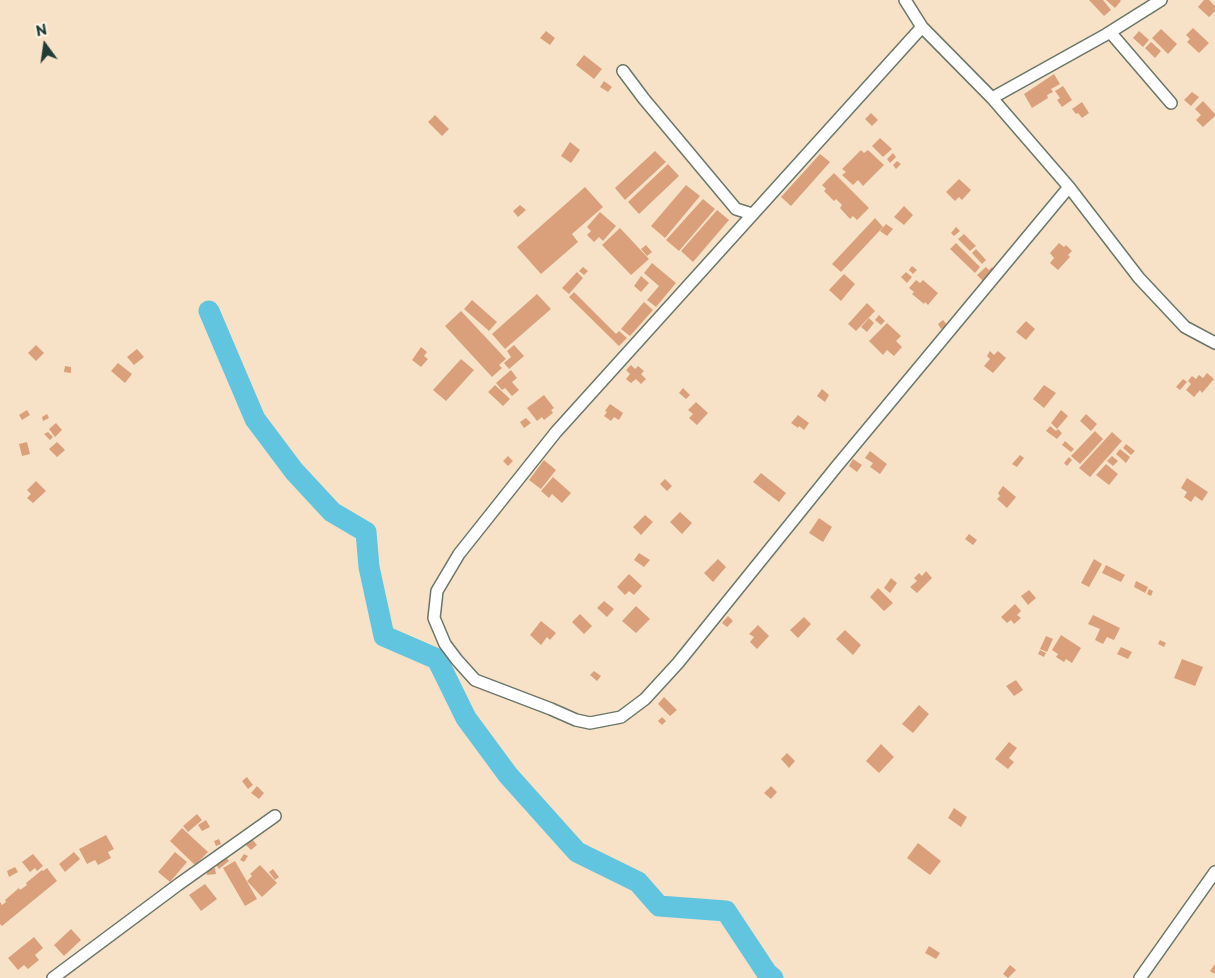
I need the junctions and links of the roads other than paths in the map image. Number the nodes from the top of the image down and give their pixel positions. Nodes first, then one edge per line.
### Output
1 (905, 0) edge
2 (1161, 0) edge
3 (922, 27) junction
4 (1110, 32) junction
5 (623, 70) dead end
6 (992, 98) junction
7 (1171, 103) dead end
8 (1069, 187) junction
9 (752, 214) junction
10 (1215, 343) edge
11 (275, 816) dead end
12 (1215, 872) edge
13 (53, 978) edge
14 (1140, 978) edge

1 - 3 street
2 - 4 street
3 - 6 street
3 - 9 street
4 - 6 street
4 - 7 street
5 - 9 street
6 - 8 street
8 - 9 street
8 - 10 street
11 - 13 street
12 - 14 street

